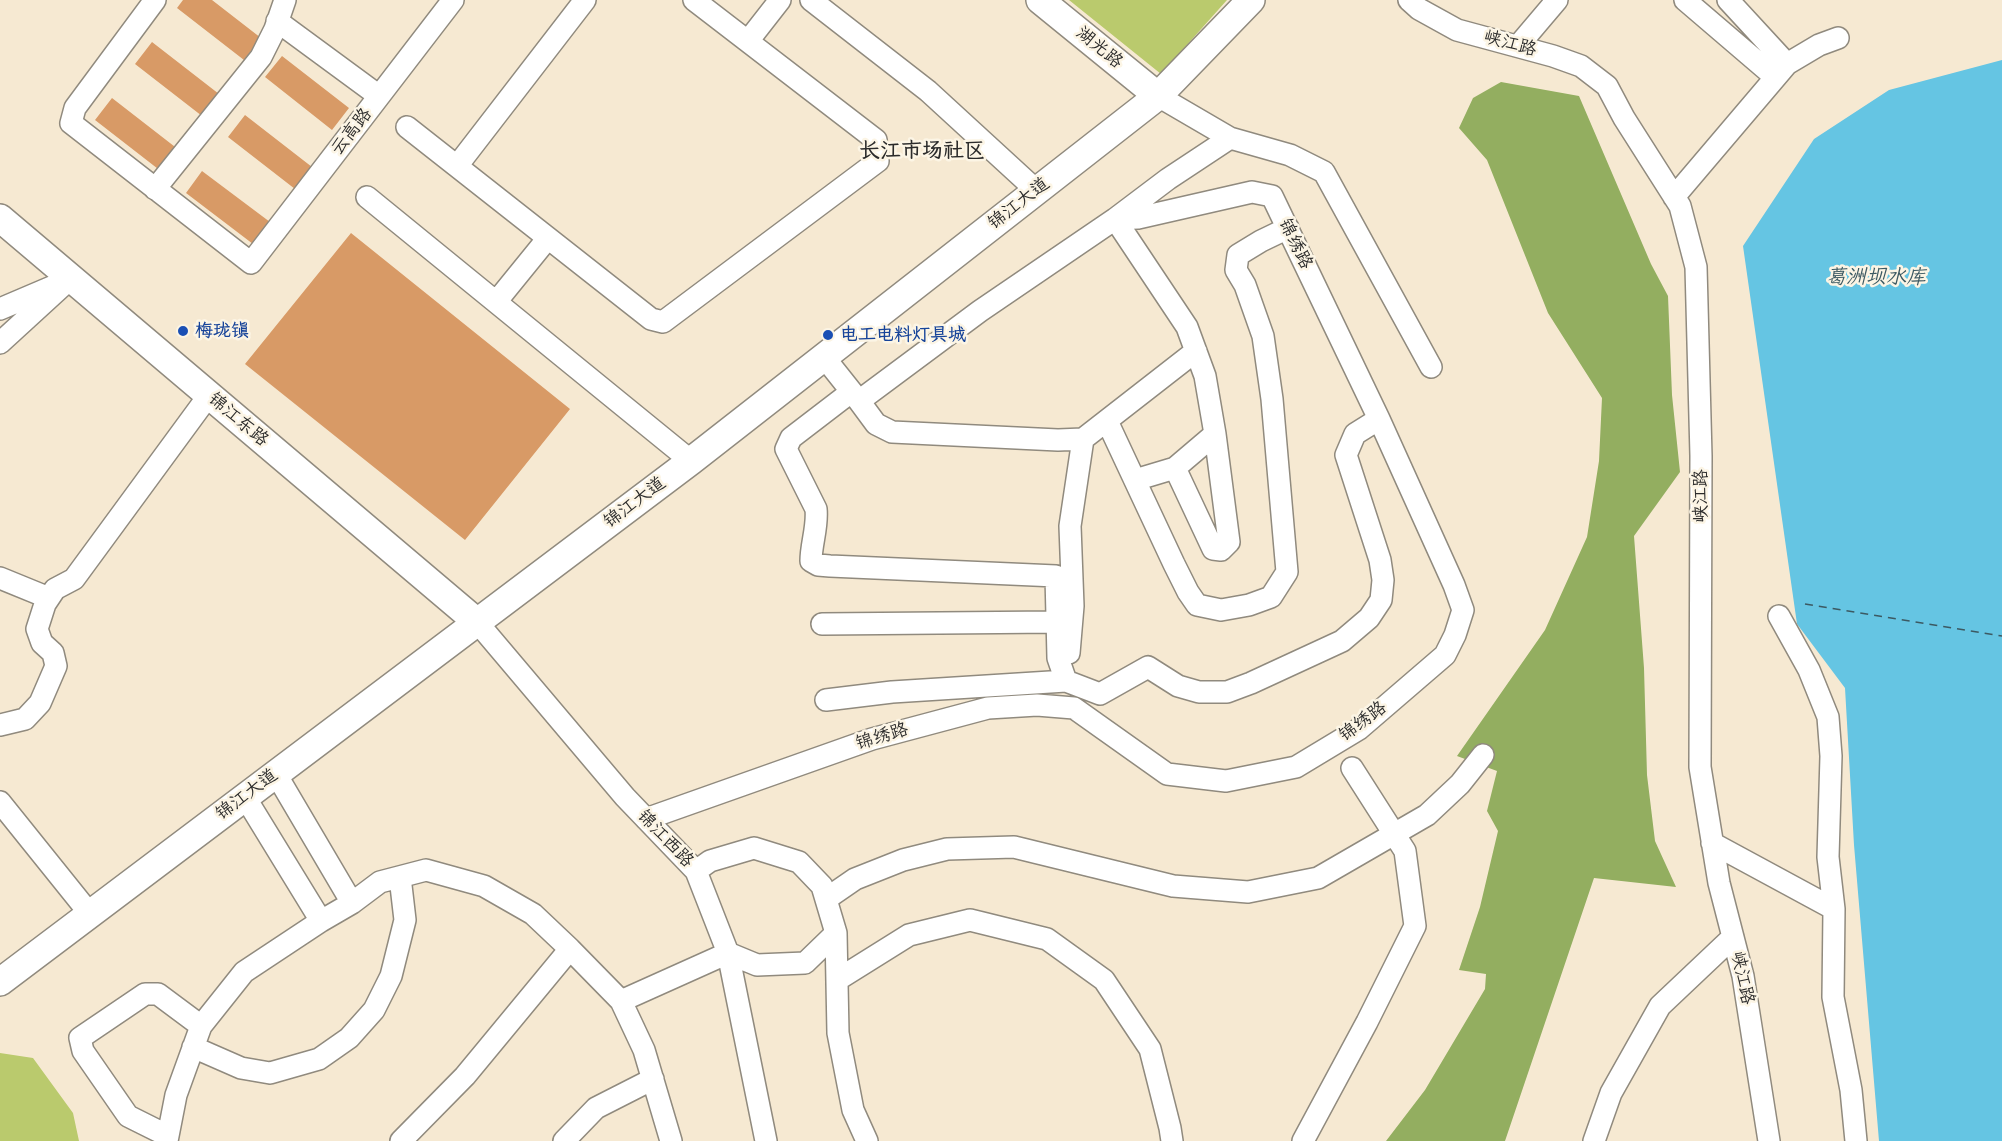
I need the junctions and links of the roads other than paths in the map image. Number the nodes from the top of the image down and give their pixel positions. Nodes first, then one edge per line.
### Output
1 (155, 0) edge
2 (285, 0) edge
3 (453, 0) edge
4 (585, 0) edge
5 (694, 0) edge
6 (780, 0) edge
7 (811, 0) edge
8 (1040, 0) edge
9 (1251, 0) edge
10 (1409, 0) edge
11 (1557, 0) edge
12 (1685, 0) edge
13 (1728, 0) edge
14 (277, 21) junction
15 (1838, 38) dead end
16 (748, 41) junction
17 (1518, 46) junction
18 (1781, 70) junction
19 (379, 96) junction
20 (1158, 96) junction
21 (407, 127) dead end
22 (1230, 138) junction
23 (457, 166) junction
24 (155, 189) junction
25 (1037, 191) junction
26 (367, 197) dead end
27 (1674, 197) junction
28 (0, 218) edge
29 (1115, 219) junction
30 (1288, 228) junction
31 (548, 238) junction
32 (71, 278) junction
33 (496, 302) junction
34 (0, 309) edge
35 (0, 343) edge
36 (1196, 351) junction
37 (824, 357) junction
38 (1431, 367) dead end
39 (209, 395) junction
40 (855, 396) junction
41 (1379, 419) junction
42 (1107, 421) junction
43 (1215, 434) junction
44 (1083, 439) junction
45 (691, 461) junction
46 (1175, 468) junction
47 (1135, 480) junction
48 (0, 578) edge
49 (49, 598) junction
50 (1779, 616) dead end
51 (477, 622) junction
52 (1057, 622) junction
53 (822, 624) dead end
54 (1066, 681) junction
55 (959, 688) junction
56 (826, 700) dead end
57 (1074, 708) junction
58 (964, 715) junction
59 (0, 725) edge
60 (1483, 755) dead end
61 (1352, 768) dead end
62 (276, 774) junction
63 (245, 797) junction
64 (0, 802) edge
65 (646, 819) junction
66 (1395, 835) junction
67 (1712, 843) junction
68 (696, 871) junction
69 (400, 877) junction
70 (826, 899) junction
71 (352, 903) junction
72 (1834, 909) junction
73 (90, 914) junction
74 (321, 921) junction
75 (836, 933) junction
76 (1733, 937) junction
77 (570, 949) junction
78 (728, 953) junction
79 (837, 980) junction
80 (0, 982) edge
81 (621, 1000) junction
82 (201, 1026) junction
83 (193, 1047) junction
84 (653, 1079) junction
85 (167, 1138) edge
86 (401, 1141) edge
87 (564, 1141) edge
88 (671, 1141) edge
89 (766, 1141) edge
90 (867, 1141) edge
91 (1172, 1141) edge
92 (1303, 1141) edge
93 (1594, 1141) edge
94 (1769, 1141) edge
95 (1856, 1141) edge

1 - 24 street
2 - 14 street
3 - 19 street, 云高路
4 - 23 street
5 - 16 street
6 - 16 street
7 - 25 street
8 - 20 main road, 湖光路
9 - 20 main road, 锦江大道
10 - 17 street, 峡江路
11 - 17 street
12 - 18 street
13 - 18 street
14 - 19 street
14 - 24 street
15 - 18 street
16 - 31 street
17 - 27 street, 峡江路
18 - 27 street
19 - 24 street, 云高路
20 - 22 street
20 - 25 main road, 锦江大道
21 - 23 street
22 - 29 street
22 - 38 street
23 - 31 street
25 - 37 main road, 锦江大道
26 - 33 street
27 - 67 street, 峡江路
28 - 32 main road, 锦江东路
29 - 30 street, 锦绣路
29 - 36 street
29 - 40 street
30 - 41 street, 锦绣路
30 - 47 street
31 - 33 street
32 - 34 street
32 - 35 street
32 - 39 main road, 锦江东路
33 - 45 street
36 - 42 street
36 - 43 street
37 - 40 street
37 - 45 main road, 锦江大道
39 - 49 street
39 - 51 main road, 锦江东路
40 - 44 street
40 - 52 street
41 - 54 street
41 - 57 street, 锦绣路
42 - 44 street
42 - 47 street
43 - 46 street
43 - 46 street
44 - 54 street
45 - 51 main road, 锦江大道
46 - 47 street
48 - 49 street
49 - 59 street
50 - 72 street
51 - 62 main road, 锦江大道
51 - 65 street, 锦江西路
52 - 53 street
52 - 54 street
54 - 55 street
54 - 57 street
55 - 56 street
55 - 58 street
57 - 58 street, 锦绣路
58 - 65 street, 锦绣路
60 - 66 street
61 - 66 street
62 - 63 main road, 锦江大道
62 - 71 street
63 - 73 main road, 锦江大道
63 - 74 street
64 - 73 street
65 - 68 street, 锦江西路
66 - 70 street
66 - 92 street
67 - 72 street
67 - 76 street, 峡江路
68 - 70 street
68 - 78 street, 锦江西路
69 - 71 street
69 - 77 street
69 - 83 street
70 - 75 street
71 - 74 street
72 - 95 street
73 - 80 main road, 锦江大道
74 - 82 street
75 - 78 street
75 - 79 street
76 - 93 street
76 - 94 street, 峡江路
77 - 81 street
77 - 86 street
78 - 81 street
78 - 89 street, 锦江西路
79 - 90 street
79 - 91 street
81 - 84 street
82 - 83 street
82 - 85 street
83 - 85 street
84 - 87 street
84 - 88 street

